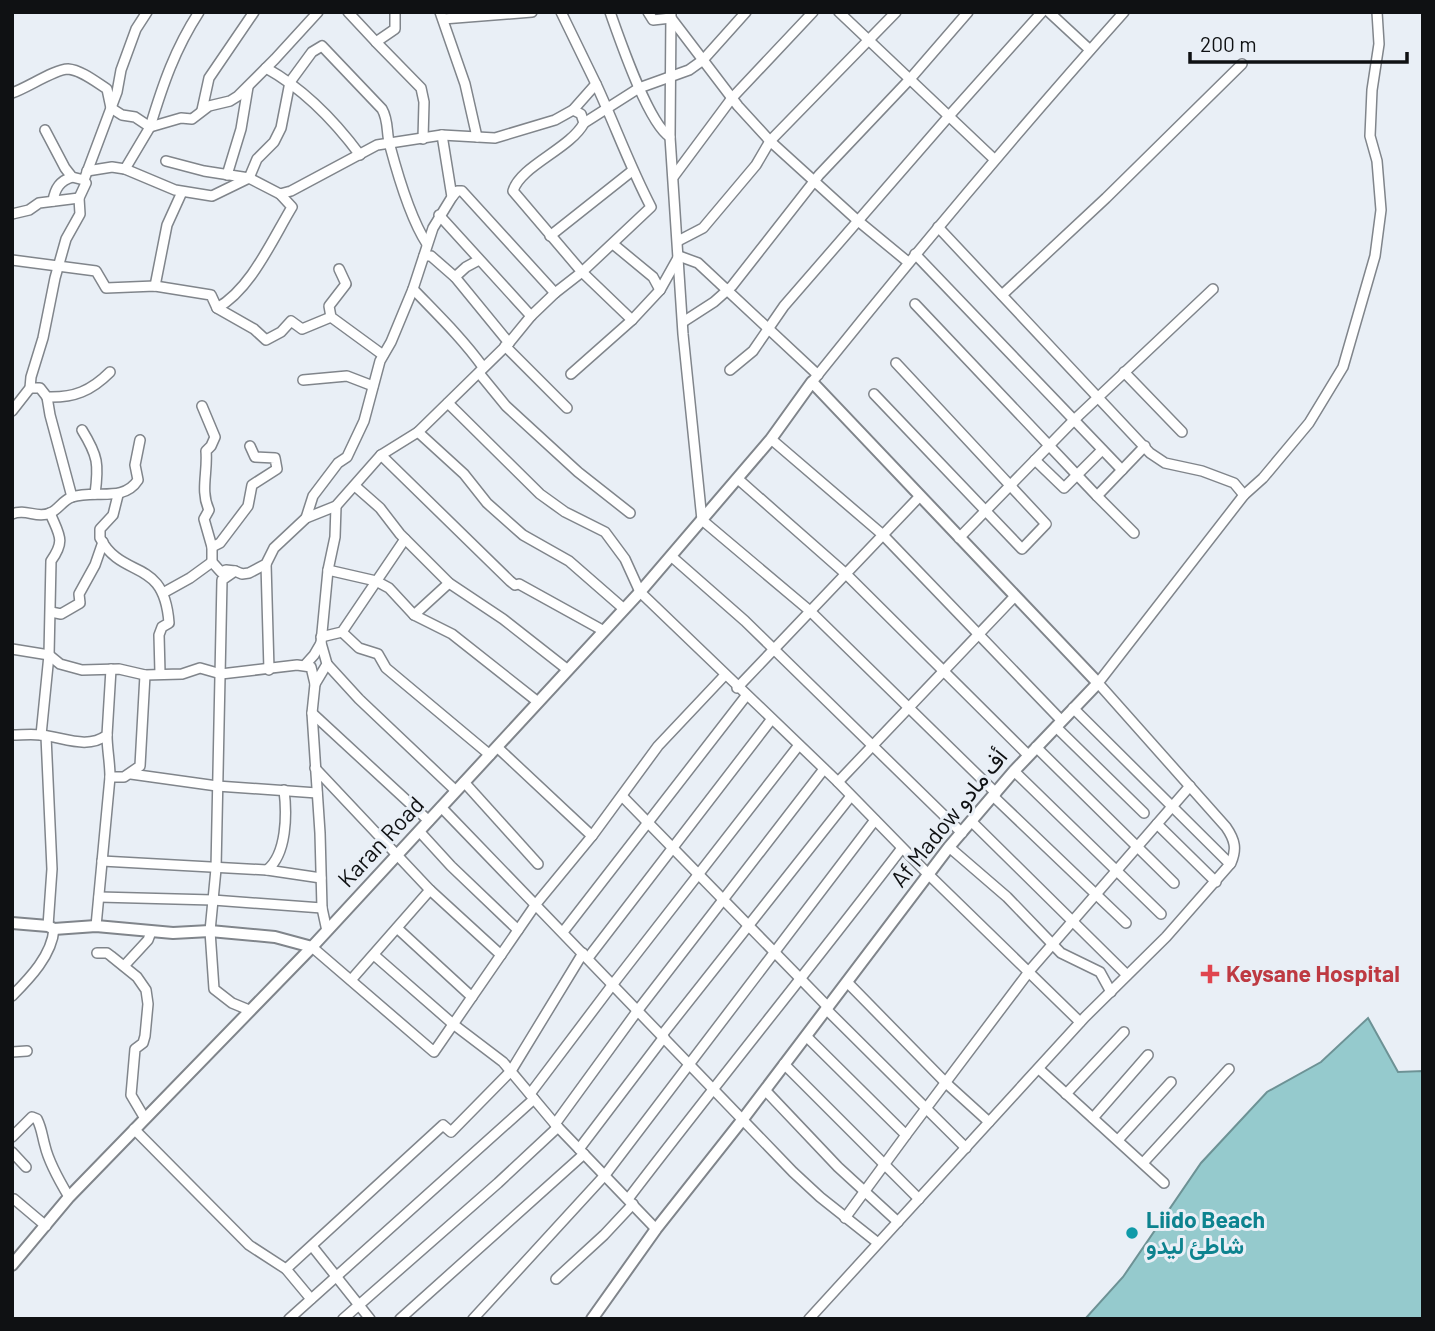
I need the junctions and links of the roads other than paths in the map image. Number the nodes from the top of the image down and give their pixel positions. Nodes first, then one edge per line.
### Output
1 (147, 12) edge
2 (199, 12) edge
3 (254, 12) edge
4 (317, 12) edge
5 (348, 12) edge
6 (395, 12) edge
7 (532, 12) edge
8 (561, 12) edge
9 (610, 12) edge
10 (648, 12) edge
11 (746, 12) edge
12 (813, 12) edge
13 (839, 12) edge
14 (896, 12) edge
15 (968, 12) edge
16 (1042, 12) edge
17 (1049, 12) edge
18 (1124, 12) edge
19 (1377, 12) edge
20 (671, 15) edge
21 (441, 16) edge
22 (869, 41) junction
23 (376, 42) junction
24 (1090, 50) junction
25 (703, 60) junction
26 (1242, 64) dead end
27 (266, 68) junction
28 (671, 78) junction
29 (910, 79) junction
30 (290, 82) junction
31 (596, 84) junction
32 (249, 85) junction
33 (639, 88) junction
34 (12, 93) edge
35 (732, 98) junction
36 (111, 108) junction
37 (607, 108) junction
38 (202, 110) junction
39 (573, 110) junction
40 (948, 116) junction
41 (584, 123) junction
42 (150, 127) junction
43 (44, 130) dead end
44 (442, 135) junction
45 (477, 136) junction
46 (670, 137) junction
47 (423, 139) junction
48 (770, 141) junction
49 (389, 144) junction
50 (360, 155) junction
51 (994, 159) junction
52 (166, 160) dead end
53 (125, 169) junction
54 (632, 171) junction
55 (86, 175) junction
56 (227, 175) junction
57 (674, 176) junction
58 (72, 177) junction
59 (249, 178) junction
60 (814, 182) junction
61 (182, 192) junction
62 (280, 194) junction
63 (452, 197) junction
64 (79, 198) junction
65 (53, 201) junction
66 (12, 214) edge
67 (439, 215) junction
68 (857, 220) junction
69 (938, 227) junction
70 (550, 236) junction
71 (678, 241) junction
72 (427, 244) junction
73 (613, 244) junction
74 (915, 254) junction
75 (424, 256) junction
76 (679, 256) junction
77 (12, 260) edge
78 (479, 260) junction
79 (908, 262) junction
80 (58, 266) junction
81 (339, 269) dead end
82 (582, 272) junction
83 (455, 277) junction
84 (155, 286) junction
85 (413, 289) junction
86 (1213, 289) dead end
87 (660, 290) junction
88 (726, 291) junction
89 (555, 293) junction
90 (1002, 295) junction
91 (915, 304) dead end
92 (217, 308) junction
93 (531, 316) junction
94 (331, 317) junction
95 (632, 320) junction
96 (683, 322) junction
97 (768, 329) junction
98 (507, 344) junction
99 (383, 355) junction
100 (896, 363) dead end
101 (481, 370) junction
102 (730, 370) dead end
103 (110, 372) dead end
104 (1124, 372) junction
105 (571, 374) dead end
106 (815, 379) junction
107 (303, 380) dead end
108 (373, 386) junction
109 (30, 388) junction
110 (874, 394) dead end
111 (47, 397) junction
112 (1098, 397) junction
113 (448, 403) junction
114 (202, 406) dead end
115 (567, 408) dead end
116 (12, 411) edge
117 (1074, 420) junction
118 (82, 430) dead end
119 (418, 432) junction
120 (1182, 432) dead end
121 (771, 439) junction
122 (140, 440) dead end
123 (250, 446) dead end
124 (1049, 446) junction
125 (1145, 446) junction
126 (1102, 450) junction
127 (381, 454) junction
128 (1035, 460) junction
129 (1122, 470) junction
130 (1077, 475) junction
131 (738, 479) junction
132 (1010, 485) junction
133 (355, 486) junction
134 (95, 494) junction
135 (118, 495) junction
136 (1244, 495) junction
137 (920, 496) junction
138 (1097, 496) junction
139 (72, 497) junction
140 (336, 506) junction
141 (985, 510) junction
142 (50, 513) junction
143 (630, 513) dead end
144 (12, 514) edge
145 (306, 519) junction
146 (702, 520) junction
147 (1134, 533) dead end
148 (883, 535) junction
149 (959, 538) junction
150 (405, 539) junction
151 (103, 542) junction
152 (212, 547) junction
153 (671, 555) junction
154 (212, 562) junction
155 (266, 564) junction
156 (328, 570) junction
157 (235, 571) junction
158 (846, 574) junction
159 (376, 581) junction
160 (449, 583) junction
161 (640, 592) junction
162 (163, 593) junction
163 (1015, 596) junction
164 (624, 609) junction
165 (810, 611) junction
166 (51, 612) junction
167 (414, 615) junction
168 (604, 631) junction
169 (342, 632) junction
170 (977, 635) junction
171 (321, 640) junction
172 (12, 649) edge
173 (773, 649) junction
174 (49, 655) junction
175 (327, 664) junction
176 (305, 665) junction
177 (111, 669) junction
178 (269, 670) junction
179 (568, 670) junction
180 (944, 670) junction
181 (160, 673) junction
182 (221, 674) junction
183 (145, 675) junction
184 (724, 675) junction
185 (1098, 682) junction
186 (315, 684) junction
187 (737, 688) junction
188 (746, 696) junction
189 (538, 702) junction
190 (909, 707) junction
191 (1073, 708) junction
192 (313, 713) junction
193 (771, 720) junction
194 (1058, 724) junction
195 (12, 735) edge
196 (43, 735) junction
197 (107, 735) junction
198 (872, 745) junction
199 (799, 746) junction
200 (493, 751) junction
201 (1032, 751) junction
202 (315, 768) junction
203 (824, 769) junction
204 (1014, 771) junction
205 (131, 774) junction
206 (110, 777) junction
207 (464, 782) junction
208 (838, 782) junction
209 (217, 786) junction
210 (1190, 786) junction
211 (284, 790) junction
212 (456, 791) junction
213 (317, 793) junction
214 (994, 794) junction
215 (622, 796) junction
216 (851, 796) junction
217 (441, 807) junction
218 (1172, 807) junction
219 (1144, 813) dead end
220 (875, 820) junction
221 (429, 821) junction
222 (971, 821) junction
223 (648, 822) junction
224 (1157, 824) junction
225 (419, 831) junction
226 (962, 832) junction
227 (592, 836) junction
228 (1137, 846) junction
229 (949, 847) junction
230 (673, 848) junction
231 (902, 848) junction
232 (396, 855) junction
233 (102, 861) junction
234 (538, 864) dead end
235 (1230, 864) junction
236 (216, 869) junction
237 (267, 870) junction
238 (1116, 871) junction
239 (698, 874) junction
240 (928, 874) junction
241 (321, 878) junction
242 (1216, 882) junction
243 (1174, 883) dead end
244 (430, 890) junction
245 (1095, 895) junction
246 (99, 897) junction
247 (213, 900) junction
248 (723, 900) junction
249 (536, 904) junction
250 (321, 908) junction
251 (1161, 914) dead end
252 (1073, 920) junction
253 (12, 923) edge
254 (1126, 923) dead end
255 (96, 926) junction
256 (749, 926) junction
257 (51, 927) junction
258 (397, 928) junction
259 (519, 930) junction
260 (210, 931) junction
261 (327, 931) junction
262 (151, 932) junction
263 (563, 932) junction
264 (1052, 945) junction
265 (312, 947) junction
266 (775, 952) junction
267 (97, 953) dead end
268 (374, 955) junction
269 (501, 955) junction
270 (586, 956) junction
271 (124, 967) junction
272 (1029, 972) junction
273 (1128, 975) junction
274 (801, 979) junction
275 (351, 980) junction
276 (847, 982) junction
277 (613, 984) junction
278 (1111, 992) junction
279 (12, 996) edge
280 (472, 998) junction
281 (827, 1008) junction
282 (249, 1010) junction
283 (638, 1010) junction
284 (1080, 1022) junction
285 (453, 1024) junction
286 (1124, 1032) dead end
287 (663, 1036) junction
288 (806, 1036) junction
289 (27, 1051) dead end
290 (12, 1052) edge
291 (1148, 1055) dead end
292 (689, 1064) junction
293 (785, 1064) junction
294 (1039, 1069) junction
295 (1229, 1069) dead end
296 (511, 1071) junction
297 (1171, 1082) dead end
298 (946, 1083) junction
299 (712, 1088) junction
300 (765, 1090) junction
301 (1066, 1094) junction
302 (532, 1096) junction
303 (926, 1110) junction
304 (144, 1117) junction
305 (1093, 1118) junction
306 (743, 1119) junction
307 (989, 1122) junction
308 (556, 1125) junction
309 (134, 1129) junction
310 (906, 1135) junction
311 (12, 1137) edge
312 (1118, 1140) junction
313 (966, 1148) junction
314 (12, 1152) edge
315 (582, 1152) junction
316 (1143, 1163) junction
317 (885, 1164) junction
318 (26, 1167) dead end
319 (605, 1175) junction
320 (1164, 1183) dead end
321 (865, 1191) junction
322 (69, 1197) junction
323 (13, 1199) edge
324 (919, 1199) junction
325 (630, 1202) junction
326 (845, 1218) junction
327 (898, 1222) junction
328 (46, 1226) junction
329 (656, 1228) junction
330 (878, 1244) junction
331 (312, 1246) junction
332 (12, 1265) edge
333 (286, 1269) junction
334 (336, 1276) junction
335 (556, 1279) dead end
336 (311, 1299) junction
337 (358, 1304) junction
338 (289, 1319) edge
339 (342, 1319) edge
340 (370, 1319) edge
341 (400, 1319) edge
342 (472, 1319) edge
343 (592, 1319) edge
344 (809, 1319) edge

1 - 36 street
2 - 42 street
3 - 38 street
4 - 27 street
5 - 23 street
6 - 23 street
7 - 21 street
8 - 31 street
9 - 33 street
10 - 20 street
11 - 25 street
12 - 35 street
13 - 22 street
14 - 22 street
15 - 29 street
16 - 40 street
17 - 24 street
18 - 24 street
19 - 136 street
20 - 25 street
20 - 28 street
21 - 45 street
22 - 29 street
22 - 48 street
23 - 47 street
24 - 51 street
25 - 28 street
25 - 35 street
26 - 90 street
27 - 30 street
27 - 32 street
28 - 33 street
28 - 46 street
29 - 40 street
29 - 60 street
30 - 49 street
30 - 50 street
30 - 59 street
31 - 37 street
31 - 39 street
32 - 38 street
32 - 56 street
33 - 37 street
33 - 46 street
34 - 36 street
35 - 48 street
35 - 57 street
36 - 42 street
36 - 55 street
37 - 41 street
37 - 54 street
38 - 42 street
39 - 41 street
39 - 45 street
40 - 51 street
40 - 68 street
41 - 70 street
42 - 53 street
43 - 58 street
44 - 45 street
44 - 47 street
44 - 63 street
46 - 57 street
47 - 49 street
48 - 60 street
48 - 71 street
49 - 50 street
49 - 72 street
50 - 62 street
51 - 69 street
52 - 56 street
53 - 55 street
53 - 61 street
54 - 70 street
54 - 73 street
55 - 58 street
55 - 64 street
56 - 59 street
57 - 71 street
58 - 65 street
59 - 61 street
59 - 62 street
60 - 68 street
60 - 88 street
61 - 84 street
62 - 92 street
63 - 67 street
63 - 89 street
64 - 65 street
64 - 80 street
65 - 66 street
67 - 72 street
67 - 78 street
68 - 79 street
68 - 97 street
69 - 74 street
69 - 90 street
70 - 82 street
71 - 76 street
72 - 75 street
73 - 82 street
73 - 87 street
74 - 79 street
74 - 117 street
75 - 83 street
75 - 85 street
76 - 87 street
76 - 88 street
76 - 96 street
77 - 80 street
78 - 83 street
78 - 93 street
79 - 106 street
80 - 84 street
80 - 109 street
81 - 94 street
82 - 89 street
82 - 95 street
83 - 98 street
84 - 92 street
85 - 99 street
85 - 101 street
86 - 104 street
87 - 95 street
88 - 96 street
88 - 97 street
89 - 93 street
90 - 112 street
91 - 124 street
92 - 94 street
93 - 98 street
94 - 99 street
95 - 105 street
96 - 146 street
97 - 102 street
97 - 106 street
98 - 101 street
98 - 115 street
99 - 108 street
100 - 132 street
101 - 113 street
101 - 143 street
103 - 111 street
104 - 112 street
104 - 120 street
106 - 121 street, Karan Road
106 - 137 street
107 - 108 street
108 - 145 street
109 - 111 street
109 - 116 street
110 - 141 street
111 - 139 street
112 - 117 street
112 - 125 street
113 - 119 street
113 - 161 street
114 - 152 street
117 - 124 street
117 - 126 street
118 - 134 street
119 - 127 street
119 - 164 street
121 - 131 street, Karan Road
121 - 148 street
122 - 135 street
123 - 152 street
124 - 128 street
124 - 130 street
125 - 129 street
125 - 136 street
126 - 129 street
126 - 130 street
127 - 133 street
127 - 168 street
128 - 130 street
128 - 132 street
129 - 138 street
130 - 138 street
131 - 146 street, Karan Road
131 - 158 street
132 - 141 street
132 - 141 street
133 - 140 street
133 - 150 street
134 - 135 street
134 - 139 street
135 - 151 street
136 - 185 street
137 - 148 street
137 - 149 street
138 - 147 street
139 - 142 street
140 - 145 street
140 - 156 street
141 - 149 street
142 - 144 street
142 - 166 street
145 - 155 street
146 - 153 street, Karan Road
146 - 165 street
148 - 158 street
148 - 170 street
149 - 163 street
150 - 159 street
150 - 160 street
151 - 162 street
151 - 166 street
152 - 154 street
153 - 161 street, Karan Road
153 - 173 street
154 - 157 street
154 - 162 street
155 - 157 street
155 - 178 street
156 - 159 street
156 - 171 street
157 - 182 street
158 - 165 street
158 - 180 street
159 - 167 street
159 - 169 street
160 - 167 street
160 - 179 street
161 - 164 street, Karan Road
161 - 184 street
162 - 181 street
163 - 170 street
163 - 185 street
164 - 168 street, Karan Road
165 - 173 street
165 - 190 street
166 - 174 street
167 - 189 street
168 - 179 street, Karan Road
169 - 171 street
169 - 200 street
170 - 180 street
170 - 194 street
171 - 175 street
171 - 176 street
172 - 174 street
173 - 187 street
173 - 198 street
174 - 177 street
174 - 196 street
175 - 186 street
175 - 212 street
176 - 178 street
176 - 186 street
177 - 183 street
177 - 197 street
178 - 182 street
179 - 189 street, Karan Road
180 - 190 street
180 - 201 street
181 - 182 street
181 - 183 street
182 - 209 street
183 - 205 street
184 - 187 street
184 - 215 street
185 - 191 street, Af Madow أف مادو
185 - 210 street
186 - 192 street
187 - 188 street
188 - 193 street
188 - 223 street
189 - 200 street, Karan Road
190 - 198 street
190 - 214 street
191 - 194 street, Af Madow أف مادو
191 - 218 street
192 - 202 street
192 - 221 street
193 - 199 street
193 - 230 street
194 - 201 street, Af Madow أف مادو
194 - 219 street
195 - 196 street
196 - 197 street
196 - 257 street
197 - 206 street
198 - 208 street
198 - 226 street
199 - 203 street
199 - 239 street
200 - 207 street, Karan Road
200 - 227 street
201 - 204 street, Af Madow أف مادو
201 - 228 street
202 - 213 street
202 - 232 street
203 - 208 street
203 - 248 street
204 - 214 street, Af Madow أف مادو
204 - 238 street
205 - 206 street
205 - 209 street
206 - 233 street
207 - 212 street, Karan Road
207 - 234 street
208 - 216 street
209 - 211 street
209 - 236 street
210 - 218 street
210 - 235 street
211 - 213 street
211 - 237 street
212 - 217 street, Karan Road
213 - 241 street
214 - 222 street, Af Madow أف مادو
214 - 245 street
215 - 223 street
215 - 227 street
216 - 220 street
216 - 256 street
217 - 221 street, Karan Road
217 - 249 street
218 - 224 street
218 - 235 street
220 - 231 street
220 - 266 street
221 - 225 street, Karan Road
222 - 226 street, Af Madow أف مادو
222 - 252 street
223 - 230 street
223 - 263 street
224 - 228 street
224 - 242 street
225 - 232 street, Karan Road
225 - 259 street
226 - 229 street, Af Madow أف مادو
227 - 249 street
228 - 238 street
228 - 243 street
229 - 240 street, Af Madow أف مادو
229 - 264 street
230 - 239 street
230 - 270 street
231 - 240 street
231 - 274 street
232 - 244 street
232 - 261 street, Karan Road
233 - 236 street
233 - 246 street
235 - 242 street
236 - 237 street
236 - 247 street
237 - 241 street
238 - 245 street
238 - 251 street
239 - 248 street
239 - 277 street
240 - 272 street
240 - 276 street, Af Madow أف مادو
241 - 250 street
242 - 273 street
244 - 258 street
244 - 269 street
245 - 252 street
245 - 254 street
246 - 247 street
246 - 255 street
247 - 250 street
247 - 260 street
248 - 256 street
248 - 283 street
249 - 259 street
249 - 263 street
250 - 261 street
252 - 264 street
252 - 273 street
253 - 257 street
255 - 257 street
255 - 262 street
256 - 266 street
256 - 287 street
257 - 279 street
258 - 268 street
258 - 280 street
259 - 269 street
260 - 262 street
260 - 265 street
260 - 282 street
261 - 265 street, Karan Road
262 - 271 street
263 - 270 street
264 - 272 street
264 - 278 street
265 - 275 street
265 - 282 street, Karan Road
266 - 274 street
266 - 292 street
267 - 271 street
268 - 275 street
268 - 285 street
269 - 280 street
270 - 277 street
270 - 296 street
271 - 304 street
272 - 284 street
272 - 298 street
273 - 278 street
274 - 281 street
274 - 299 street
275 - 285 street
276 - 281 street, Af Madow أف مادو
276 - 298 street
277 - 283 street
277 - 302 street
278 - 284 street
280 - 285 street
281 - 288 street, Af Madow أف مادو
281 - 303 street
282 - 304 street, Karan Road
283 - 287 street
283 - 308 street
284 - 294 street
285 - 296 street
286 - 301 street
287 - 292 street
287 - 315 street
288 - 293 street, Af Madow أف مادو
288 - 310 street
289 - 290 street
291 - 305 street
292 - 299 street
292 - 319 street
293 - 300 street, Af Madow أف مادو
293 - 317 street
294 - 301 street
294 - 307 street
295 - 316 street
296 - 302 street
296 - 331 street
297 - 312 street
298 - 303 street
298 - 307 street
299 - 306 street
299 - 325 street
300 - 306 street, Af Madow أف مادو
300 - 321 street
301 - 305 street
302 - 308 street
302 - 334 street
303 - 310 street
303 - 313 street
304 - 309 street, Karan Road
305 - 312 street
306 - 326 street
306 - 329 street, Af Madow أف مادو
307 - 313 street
308 - 315 street
308 - 337 street
309 - 322 street, Karan Road
309 - 333 street
310 - 317 street
311 - 322 street
312 - 316 street
313 - 324 street
314 - 318 street
315 - 319 street
315 - 341 street
316 - 320 street
317 - 321 street
317 - 324 street
319 - 325 street
319 - 342 street
321 - 326 street
321 - 327 street
322 - 328 street, Karan Road
323 - 328 street
324 - 327 street
325 - 329 street
325 - 335 street
326 - 330 street
327 - 330 street
328 - 332 street, Karan Road
329 - 343 street, Af Madow أف مادو
330 - 344 street
331 - 333 street
331 - 334 street
333 - 336 street
334 - 336 street
334 - 337 street
336 - 338 street
337 - 339 street
337 - 340 street

